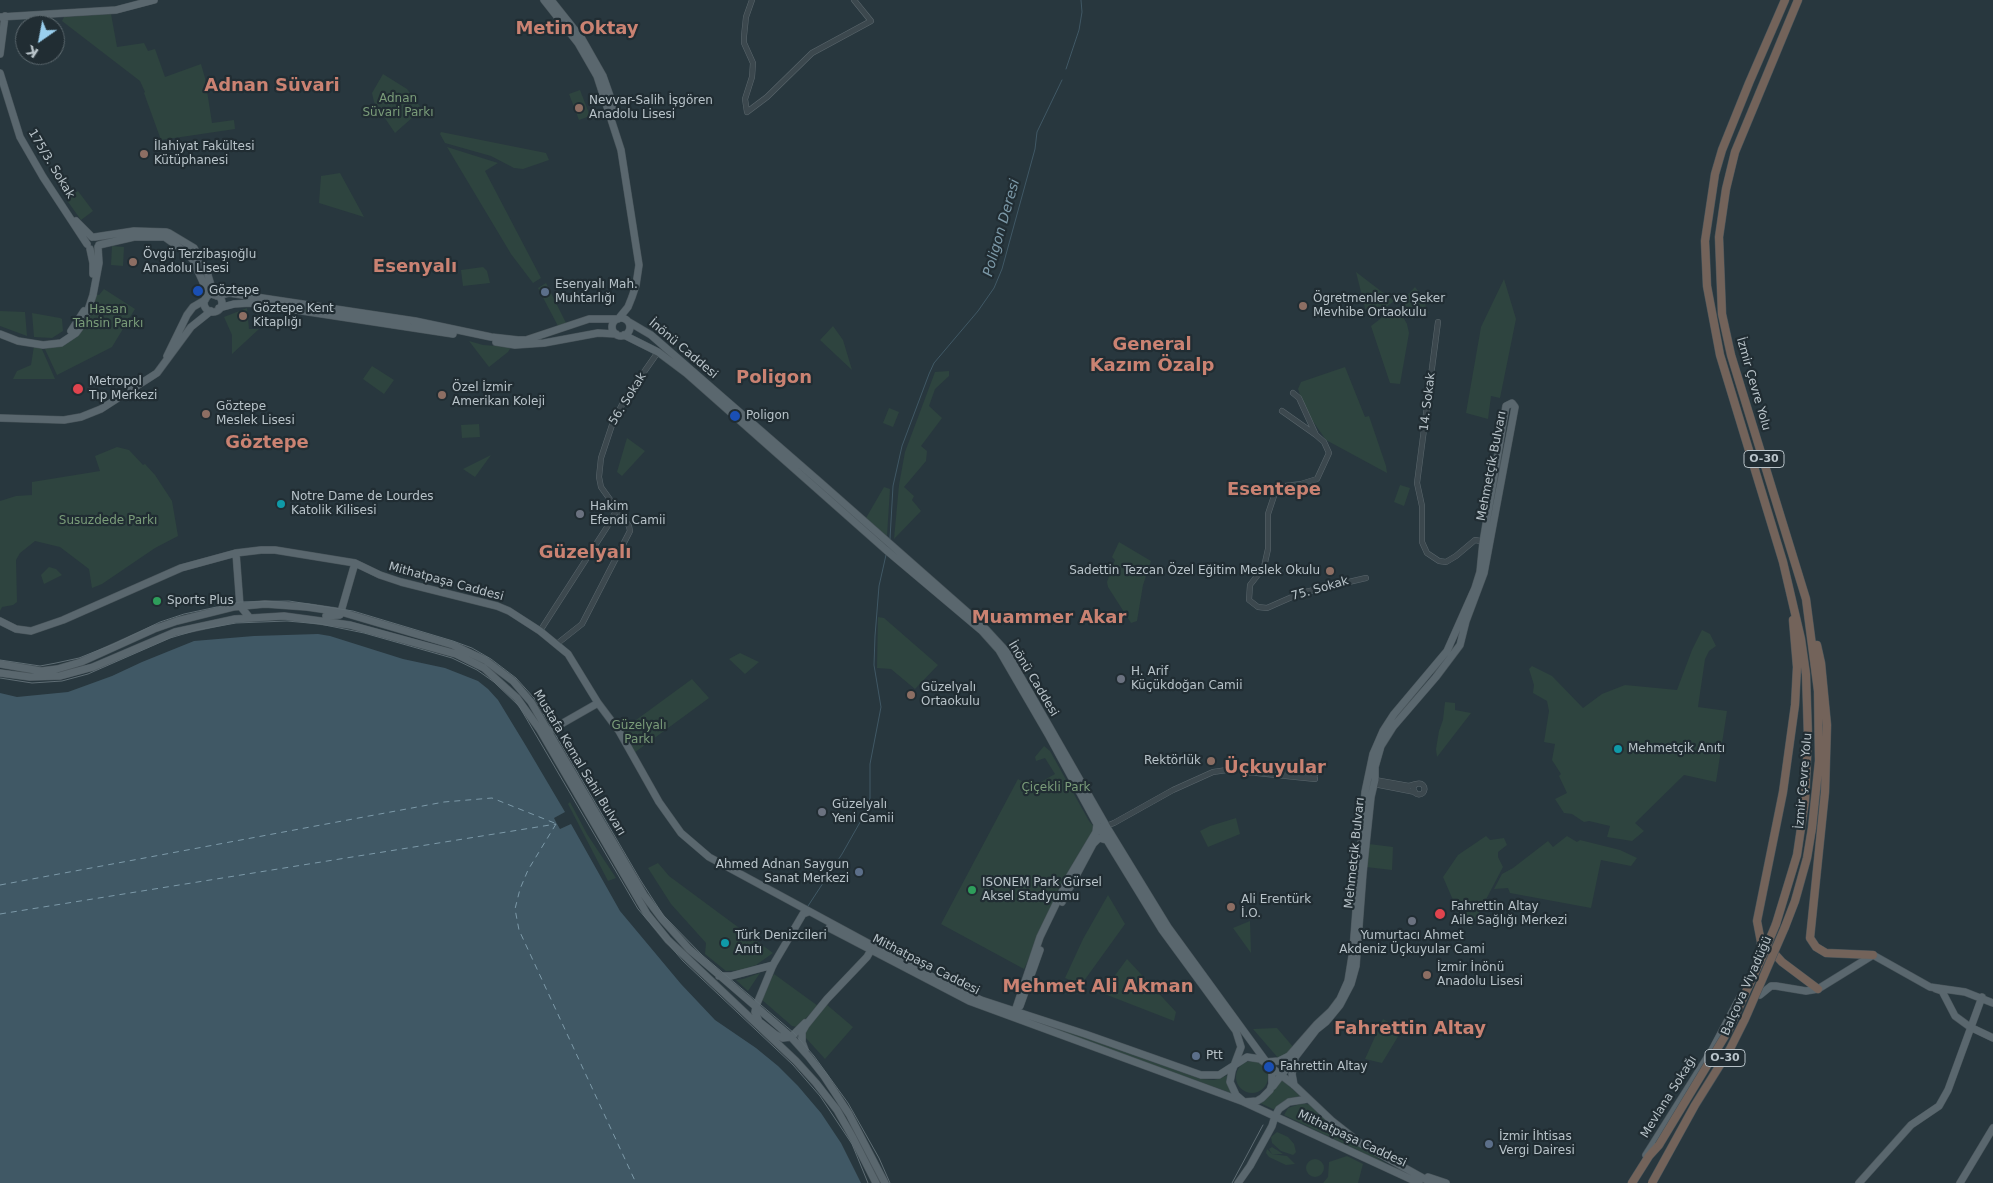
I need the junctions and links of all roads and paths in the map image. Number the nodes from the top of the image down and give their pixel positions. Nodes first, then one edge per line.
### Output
1 (154, 0) edge
2 (544, 0) edge
3 (551, 0) edge
4 (752, 0) edge
5 (854, 0) edge
6 (1785, 0) edge
7 (1798, 0) edge
8 (2, 17) edge
9 (0, 54) edge
10 (0, 73) edge
11 (620, 144) junction
12 (66, 210) junction
13 (166, 235) junction
14 (94, 237) junction
15 (99, 246) junction
16 (88, 247) junction
17 (216, 295) junction
18 (205, 299) junction
19 (219, 308) junction
20 (628, 308) junction
21 (211, 312) junction
22 (619, 319) junction
23 (628, 321) junction
24 (1438, 322) dead end
25 (1, 332) edge
26 (616, 334) junction
27 (624, 335) junction
28 (30, 341) junction
29 (658, 352) junction
30 (162, 369) junction
31 (1294, 392) dead end
32 (1282, 411) dead end
33 (0, 418) edge
34 (1316, 435) junction
35 (615, 505) junction
36 (1486, 542) junction
37 (236, 553) junction
38 (355, 563) junction
39 (1366, 578) dead end
40 (1791, 598) junction
41 (1806, 600) junction
42 (240, 606) junction
43 (341, 612) junction
44 (284, 616) junction
45 (250, 618) junction
46 (0, 621) edge
47 (540, 630) junction
48 (558, 643) junction
49 (0, 664) edge
50 (0, 673) edge
51 (598, 703) junction
52 (549, 731) junction
53 (1368, 770) junction
54 (1315, 777) dead end
55 (1374, 782) junction
56 (1416, 784) junction
57 (1366, 792) junction
58 (1415, 792) junction
59 (1101, 831) junction
60 (1358, 911) junction
61 (806, 913) junction
62 (1776, 924) joint
63 (1785, 927) joint
64 (1759, 932) junction
65 (870, 947) junction
66 (1760, 953) joint
67 (1873, 955) junction
68 (773, 965) junction
69 (1035, 966) junction
70 (1028, 970) junction
71 (719, 976) junction
72 (706, 977) junction
73 (1930, 988) junction
74 (1818, 989) junction
75 (1760, 996) dead end
76 (1982, 997) junction
77 (1993, 1003) edge
78 (756, 1006) junction
79 (814, 1014) junction
80 (1015, 1014) junction
81 (757, 1019) junction
82 (1970, 1027) junction
83 (770, 1037) junction
84 (791, 1037) junction
85 (1993, 1038) edge
86 (1296, 1056) junction
87 (809, 1057) junction
88 (1266, 1062) junction
89 (800, 1066) junction
90 (1235, 1066) junction
91 (1281, 1074) junction
92 (824, 1076) junction
93 (1294, 1084) junction
94 (1270, 1090) junction
95 (1308, 1099) junction
96 (1244, 1102) junction
97 (1275, 1116) junction
98 (1993, 1128) edge
99 (1659, 1145) junction
100 (1351, 1151) junction
101 (1375, 1153) junction
102 (876, 1183) edge
103 (885, 1183) edge
104 (1238, 1183) edge
105 (1411, 1183) edge
106 (1419, 1183) edge
107 (1432, 1183) edge
108 (1446, 1183) edge
109 (1631, 1183) edge
110 (1638, 1183) edge
111 (1652, 1183) edge
112 (1859, 1183) edge
113 (1960, 1183) edge

1 - 8 main road
2 - 11 main road
3 - 11 main road
4 - 5 street
6 - 40 highway, İzmir Çevre Yolu / O-30
7 - 41 highway, İzmir Çevre Yolu / O-30
8 - 9 main road
10 - 12 main road, 175/3. Sokak
11 - 20 main road
12 - 14 main road, 175/3. Sokak
12 - 16 main road, 175/3. Sokak
13 - 14 main road
13 - 15 main road
13 - 17 main road
13 - 18 main road
14 - 15 main road
14 - 16 main road
15 - 16 main road
15 - 28 main road
16 - 28 main road, 175/3. Sokak
17 - 18 main road
17 - 19 main road
17 - 22 main road
18 - 21 main road
18 - 30 main road
19 - 21 main road
19 - 26 main road
20 - 22 main road
20 - 23 main road
21 - 30 main road
22 - 23 main road
22 - 26 main road
23 - 27 main road
23 - 59 main road, İnönü Caddesi
24 - 36 street, 14. Sokak
25 - 28 main road
26 - 27 main road
27 - 29 main road, İnönü Caddesi
29 - 35 street, 56. Sokak
29 - 59 main road, İnönü Caddesi
30 - 33 main road
31 - 34 street
32 - 34 street
34 - 39 street, 75. Sokak
35 - 47 street
35 - 48 street, 56. Sokak
36 - 36 main road, Mehmetçik Bulvarı
36 - 53 main road, Mehmetçik Bulvarı
36 - 55 main road, Mehmetçik Bulvarı
37 - 38 main road, Mithatpaşa Caddesi
37 - 42 main road
37 - 46 main road, Mithatpaşa Caddesi
38 - 43 main road
38 - 47 main road, Mithatpaşa Caddesi
40 - 62 highway, İzmir Çevre Yolu / O-30
40 - 64 highway
41 - 63 highway, İzmir Çevre Yolu / O-30
41 - 67 highway
42 - 43 main road, Mustafa Kemal Sahil Bulvarı
42 - 45 main road
42 - 49 main road, Mustafa Kemal Sahil Bulvarı
43 - 44 main road
43 - 52 main road, Mustafa Kemal Sahil Bulvarı
44 - 45 main road, Mustafa Kemal Sahil Bulvarı
44 - 72 main road, Mustafa Kemal Sahil Bulvarı
45 - 50 main road, Mustafa Kemal Sahil Bulvarı
47 - 48 main road, Mithatpaşa Caddesi
48 - 51 main road, Mithatpaşa Caddesi
51 - 52 main road
51 - 61 main road, Mithatpaşa Caddesi
52 - 71 main road, Mustafa Kemal Sahil Bulvarı
53 - 55 main road
53 - 57 main road, Mehmetçik Bulvarı
54 - 59 street
55 - 56 street
55 - 57 main road
55 - 58 street
55 - 60 main road, Mehmetçik Bulvarı
56 - 58 street
56 - 58 street
57 - 60 main road, Mehmetçik Bulvarı
59 - 69 main road
59 - 70 main road
59 - 88 main road, İnönü Caddesi
59 - 90 main road
60 - 86 main road, Mehmetçik Bulvarı
60 - 88 main road, Mehmetçik Bulvarı
61 - 65 main road, Mithatpaşa Caddesi
61 - 68 main road
62 - 99 highway, Balçova Viyadüğü / O-30, bridge
63 - 111 highway, Balçova Viyadüğü / O-30, bridge
64 - 66 highway
64 - 74 highway
65 - 79 main road
65 - 80 main road, Mithatpaşa Caddesi
66 - 109 main road, Mevlana Sokağı
67 - 73 main road
67 - 74 main road
68 - 71 main road
68 - 78 main road
69 - 70 main road
69 - 80 main road
70 - 80 main road
71 - 78 main road, Mustafa Kemal Sahil Bulvarı
72 - 81 main road
72 - 83 main road, Mustafa Kemal Sahil Bulvarı
73 - 76 main road
73 - 82 main road
74 - 75 main road
76 - 77 main road
76 - 82 main road
78 - 81 main road
78 - 84 main road, Mustafa Kemal Sahil Bulvarı
79 - 84 main road
79 - 87 main road
80 - 90 main road, Mithatpaşa Caddesi
80 - 96 main road, Mithatpaşa Caddesi
81 - 83 main road
81 - 84 main road
82 - 85 main road
82 - 112 main road
83 - 89 main road, Mustafa Kemal Sahil Bulvarı
84 - 87 main road, Mustafa Kemal Sahil Bulvarı
86 - 91 main road, Mehmetçik Bulvarı
86 - 93 main road
87 - 92 main road, Mustafa Kemal Sahil Bulvarı
88 - 90 main road
88 - 91 main road, Mithatpaşa Caddesi
88 - 94 main road
89 - 92 main road
89 - 102 main road, Mustafa Kemal Sahil Bulvarı
90 - 96 main road
91 - 93 main road, Mithatpaşa Caddesi
91 - 94 main road, Mehmetçik Bulvarı
92 - 103 main road, Mustafa Kemal Sahil Bulvarı
93 - 95 main road, Mithatpaşa Caddesi
94 - 96 main road
95 - 97 main road
95 - 101 main road, Mithatpaşa Caddesi
96 - 97 main road, Mithatpaşa Caddesi
97 - 100 main road, Mithatpaşa Caddesi
97 - 104 main road
98 - 113 main road
99 - 109 highway, O-30
99 - 110 highway, O-30
100 - 105 main road
100 - 106 main road, Mithatpaşa Caddesi
101 - 107 main road, Mithatpaşa Caddesi
101 - 108 main road

